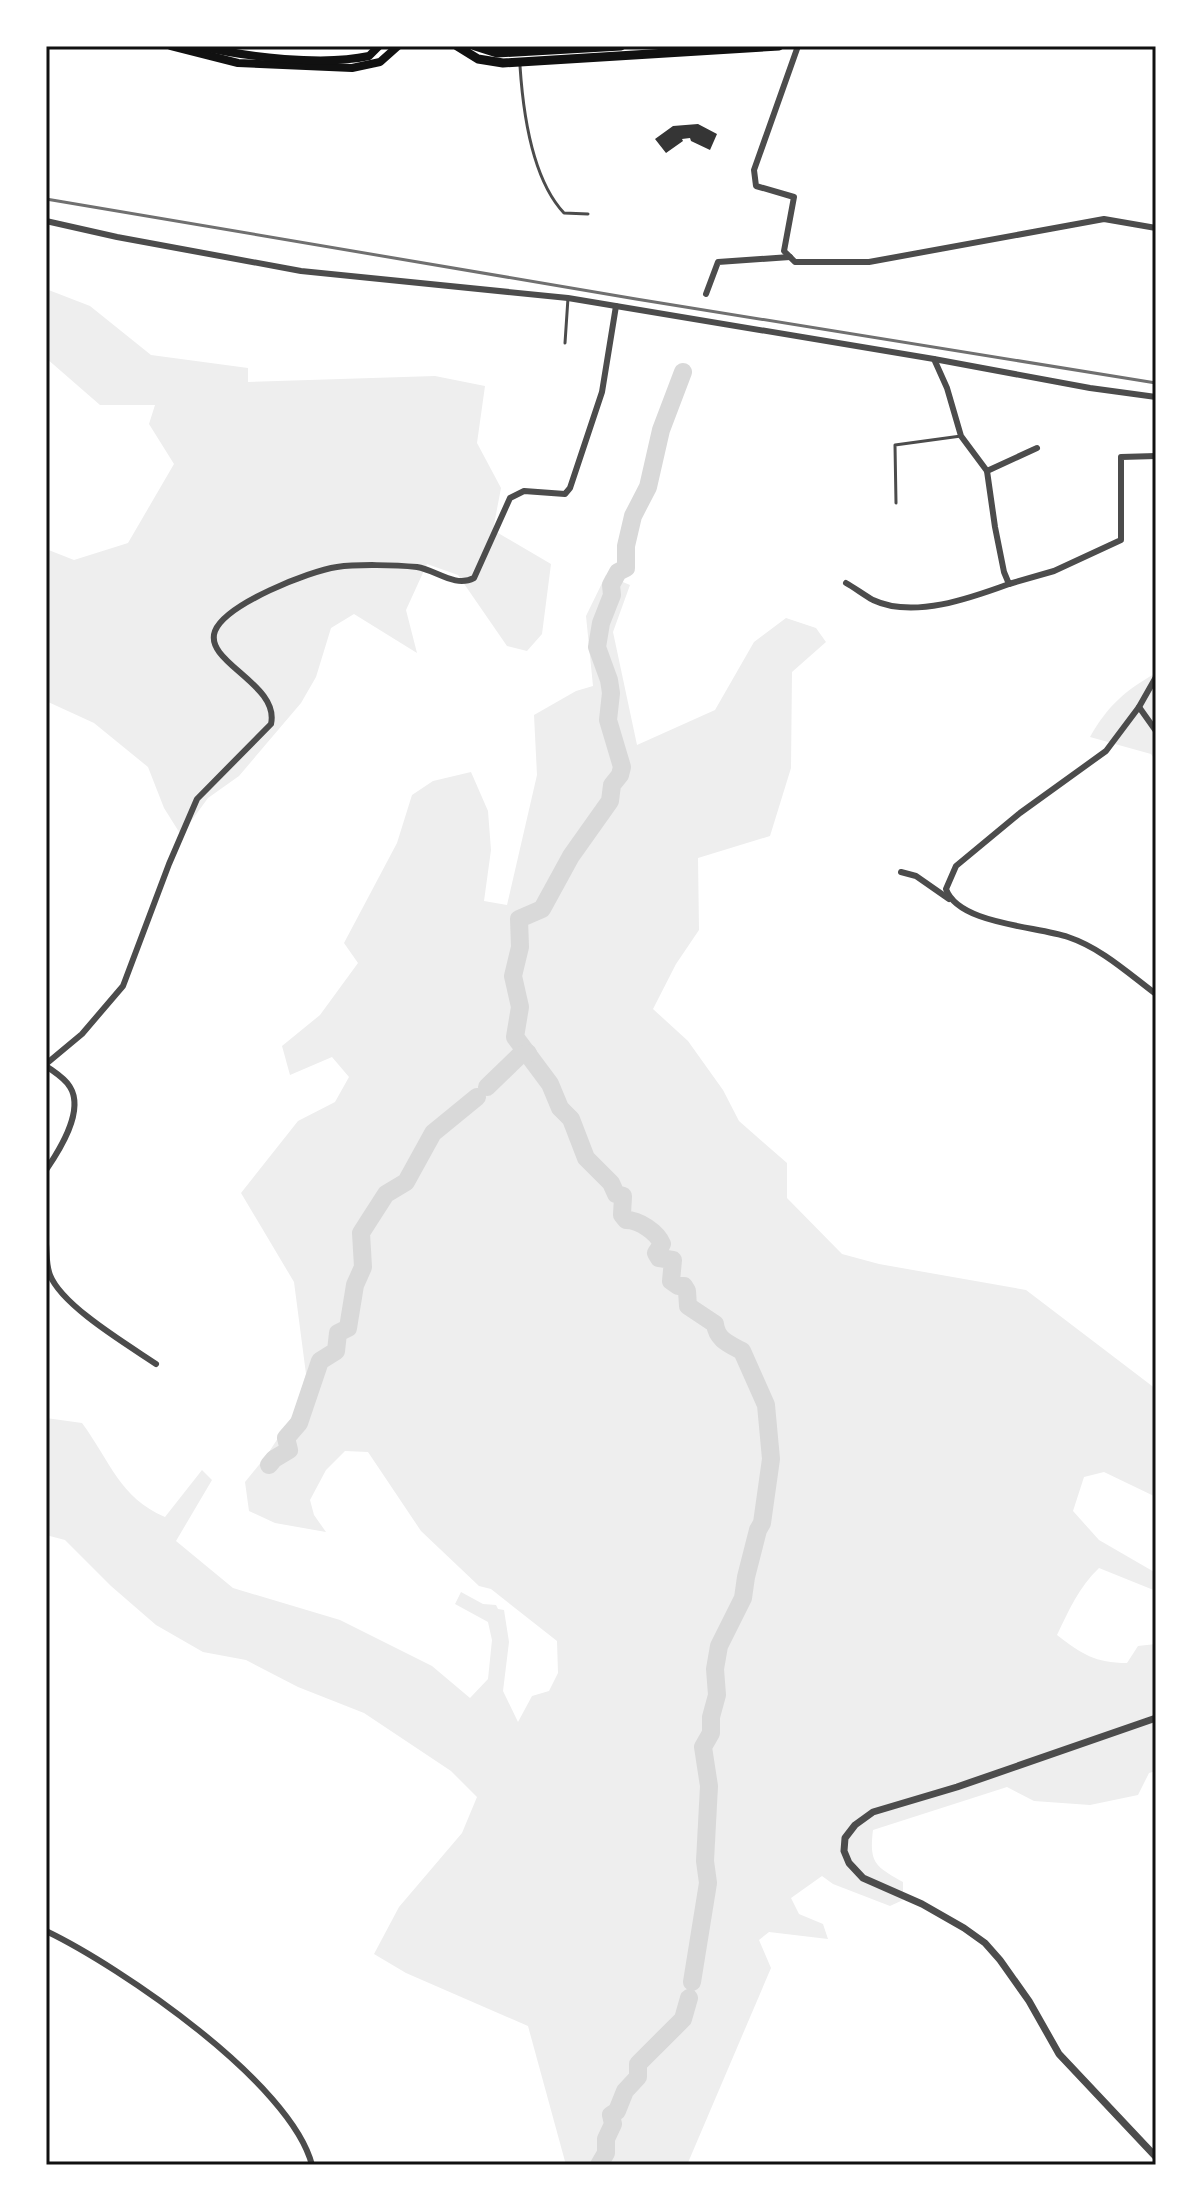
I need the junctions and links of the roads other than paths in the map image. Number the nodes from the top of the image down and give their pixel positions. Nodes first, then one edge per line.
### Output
1 (171, 46) edge
2 (200, 46) edge
3 (379, 46) edge
4 (398, 46) edge
5 (457, 46) edge
6 (475, 46) edge
7 (621, 46) edge
8 (779, 46) edge
9 (798, 46) edge
10 (226, 49) edge
11 (695, 49) edge
12 (520, 57) junction
13 (588, 214) dead end
14 (46, 221) edge
15 (1156, 228) edge
16 (787, 254) junction
17 (706, 294) dead end
18 (568, 298) junction
19 (616, 306) junction
20 (703, 312) dead end
21 (700, 321) junction
22 (565, 343) dead end
23 (934, 359) junction
24 (1156, 397) edge
25 (961, 436) junction
26 (1037, 448) dead end
27 (1156, 456) edge
28 (987, 471) junction
29 (896, 503) dead end
30 (846, 583) dead end
31 (1009, 584) junction
32 (1156, 677) edge
33 (1139, 707) junction
34 (1156, 731) edge
35 (901, 872) dead end
36 (949, 899) junction
37 (1156, 994) edge
38 (46, 1065) edge
39 (46, 1170) edge
40 (46, 1244) edge
41 (156, 1364) dead end
42 (1156, 1718) edge
43 (46, 1931) edge
44 (1156, 2157) edge
45 (312, 2165) edge

1 - 4 main road
2 - 10 main road
3 - 10 main road
5 - 12 main road
6 - 12 main road
7 - 12 main road
8 - 11 main road
9 - 16 street
11 - 12 main road
12 - 13 lane
14 - 18 street
15 - 16 street
16 - 17 street
18 - 19 street
18 - 22 lane
19 - 21 street
19 - 38 street
20 - 21 street
21 - 23 street
23 - 24 street
23 - 25 street
25 - 28 street
25 - 29 lane
26 - 28 street
27 - 31 street
28 - 31 street
30 - 31 street
32 - 33 street
33 - 34 street
33 - 36 street
35 - 36 street
36 - 37 street
38 - 39 street
40 - 41 street
42 - 44 street
43 - 45 street

